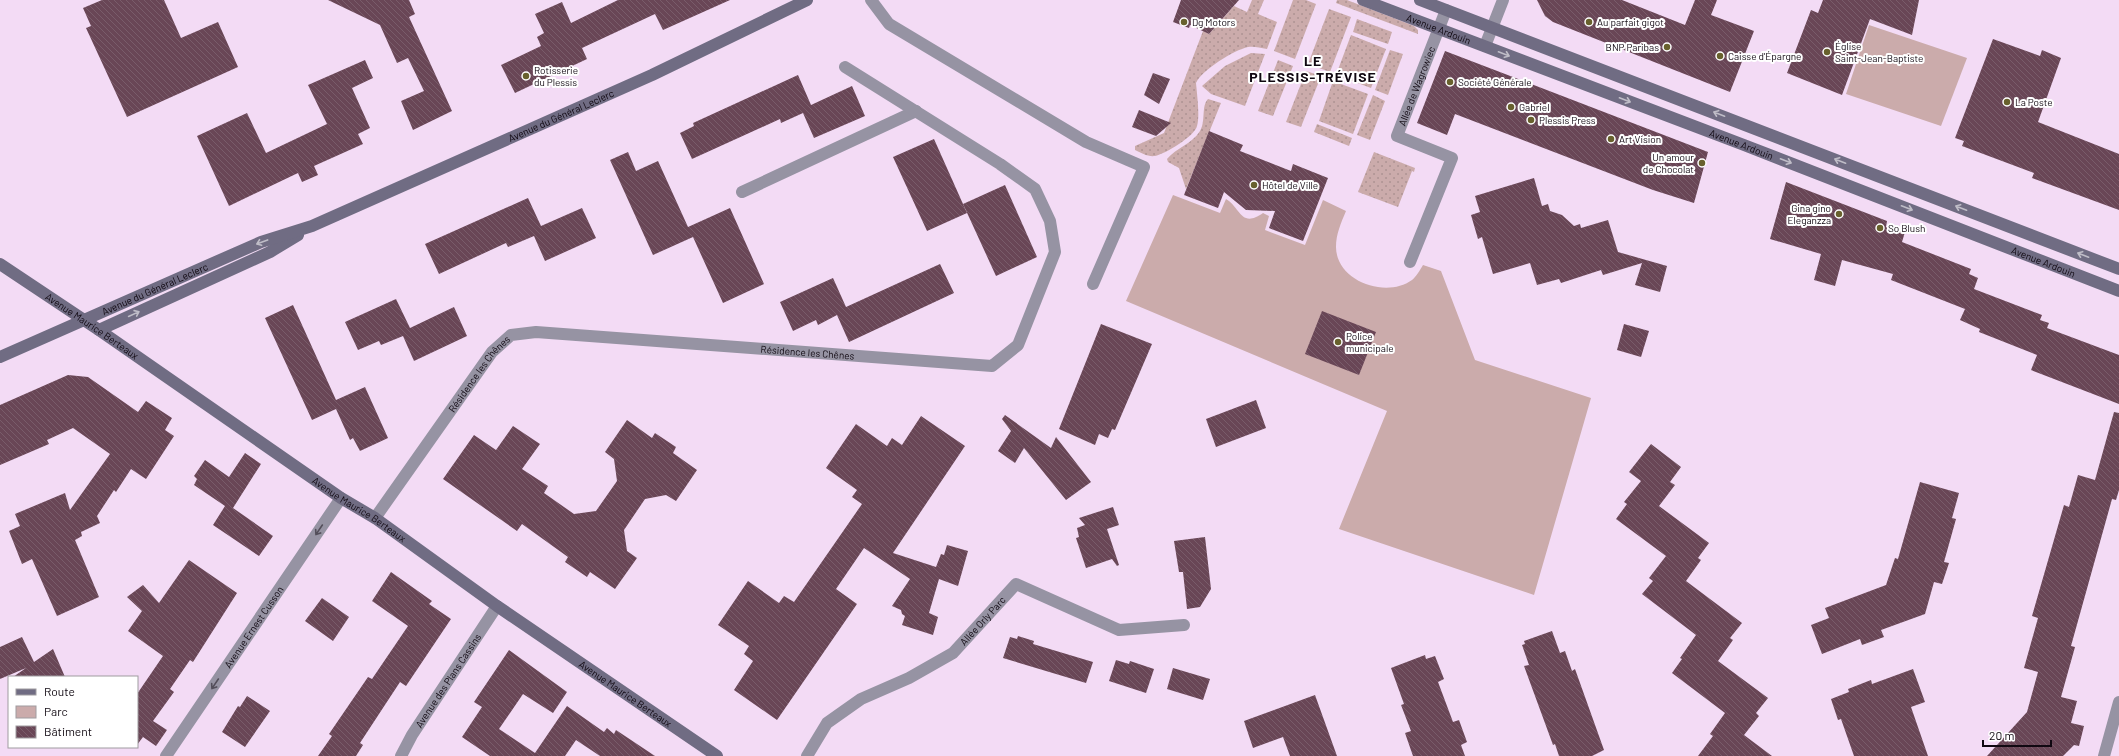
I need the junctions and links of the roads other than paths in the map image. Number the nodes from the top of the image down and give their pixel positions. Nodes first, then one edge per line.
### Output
1 (807, 0) edge
2 (871, 0) edge
3 (1363, 0) edge
4 (1420, 0) edge
5 (1503, 0) edge
6 (1446, 10) junction
7 (1492, 27) junction
8 (1438, 29) junction
9 (1485, 46) junction
10 (845, 67) dead end
11 (916, 111) junction
12 (742, 192) dead end
13 (312, 226) junction
14 (1410, 262) dead end
15 (0, 264) edge
16 (2119, 269) edge
17 (1093, 284) dead end
18 (2119, 291) edge
19 (84, 321) junction
20 (99, 330) junction
21 (0, 357) edge
22 (341, 498) junction
23 (375, 518) junction
24 (497, 606) junction
25 (1184, 625) dead end
26 (2119, 702) edge
27 (407, 754) edge
28 (166, 756) edge
29 (716, 756) edge
30 (807, 756) edge
31 (2104, 756) edge

1 - 13 street, Avenue du Général Leclerc
2 - 17 street
3 - 8 street, Avenue Ardouin
4 - 6 street, Avenue Ardouin
5 - 7 street
6 - 7 street, Avenue Ardouin
6 - 8 street, Allée de Wagrowiec
7 - 9 street
16 -> 7 street, Avenue Ardouin
8 - 9 street, Avenue Ardouin
8 - 14 street, Allée de Wagrowiec
9 -> 18 street, Avenue Ardouin
10 - 11 street, Résidence les Chênes
11 - 12 street
11 - 23 street, Résidence les Chênes
13 -> 19 street, Avenue du Général Leclerc
20 -> 13 street, Avenue du Général Leclerc
15 - 19 street, Avenue Maurice Berteaux
19 - 20 street, Avenue Maurice Berteaux
19 - 21 street, Avenue du Général Leclerc
20 - 22 street, Avenue Maurice Berteaux
22 - 23 street, Avenue Maurice Berteaux
22 -> 28 street, Avenue Ernest Cusson
23 - 24 street, Avenue Maurice Berteaux
24 - 27 street, Avenue des Plans Cassins
24 - 29 street, Avenue Maurice Berteaux
25 - 30 street, Allée Orly Parc
26 - 31 street

